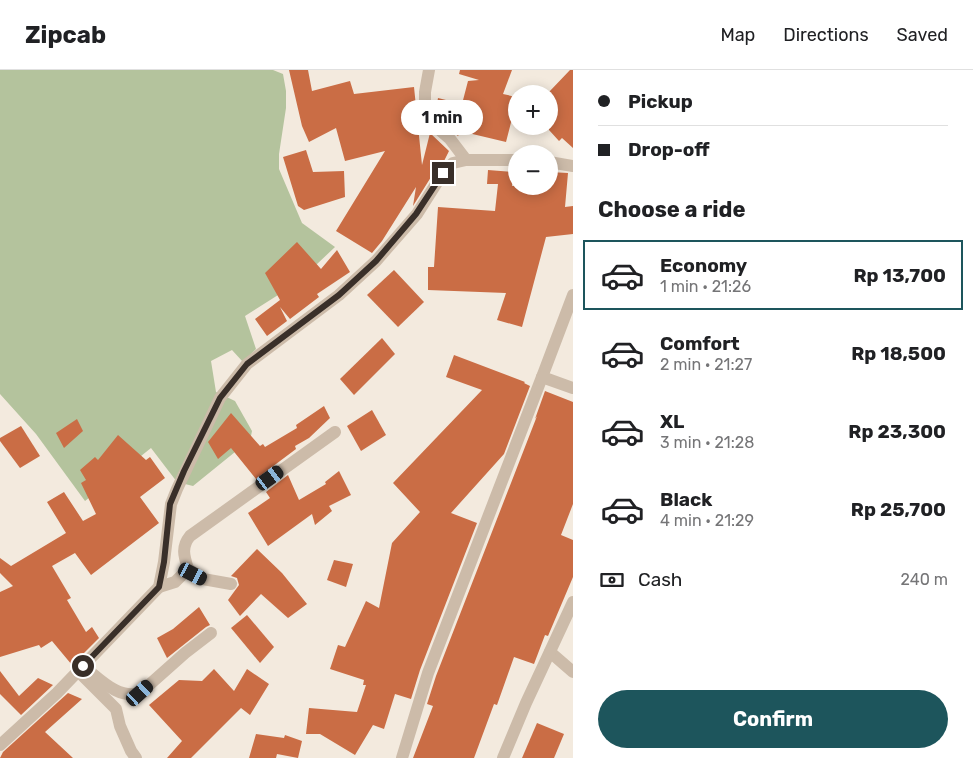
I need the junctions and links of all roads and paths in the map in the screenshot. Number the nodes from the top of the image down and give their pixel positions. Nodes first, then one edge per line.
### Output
1 (429, 70) edge
2 (466, 160) junction
3 (508, 160) edge
4 (558, 164) edge
5 (573, 166) edge
6 (573, 295) edge
7 (542, 377) junction
8 (573, 388) edge
9 (335, 432) dead end
10 (188, 569) junction
11 (231, 584) dead end
12 (159, 587) junction
13 (573, 602) edge
14 (211, 633) dead end
15 (550, 652) junction
16 (80, 668) junction
17 (573, 672) edge
18 (0, 745) edge
19 (136, 758) edge
20 (402, 758) edge
21 (503, 758) edge

1 - 2 street
2 - 3 street
2 - 12 street
4 - 5 street
6 - 7 street
7 - 8 street
7 - 20 street
9 - 10 street
10 - 11 street
10 - 12 street
12 - 16 street
13 - 15 street
14 - 16 street
15 - 17 street
15 - 21 street
16 - 18 street
16 - 19 street

